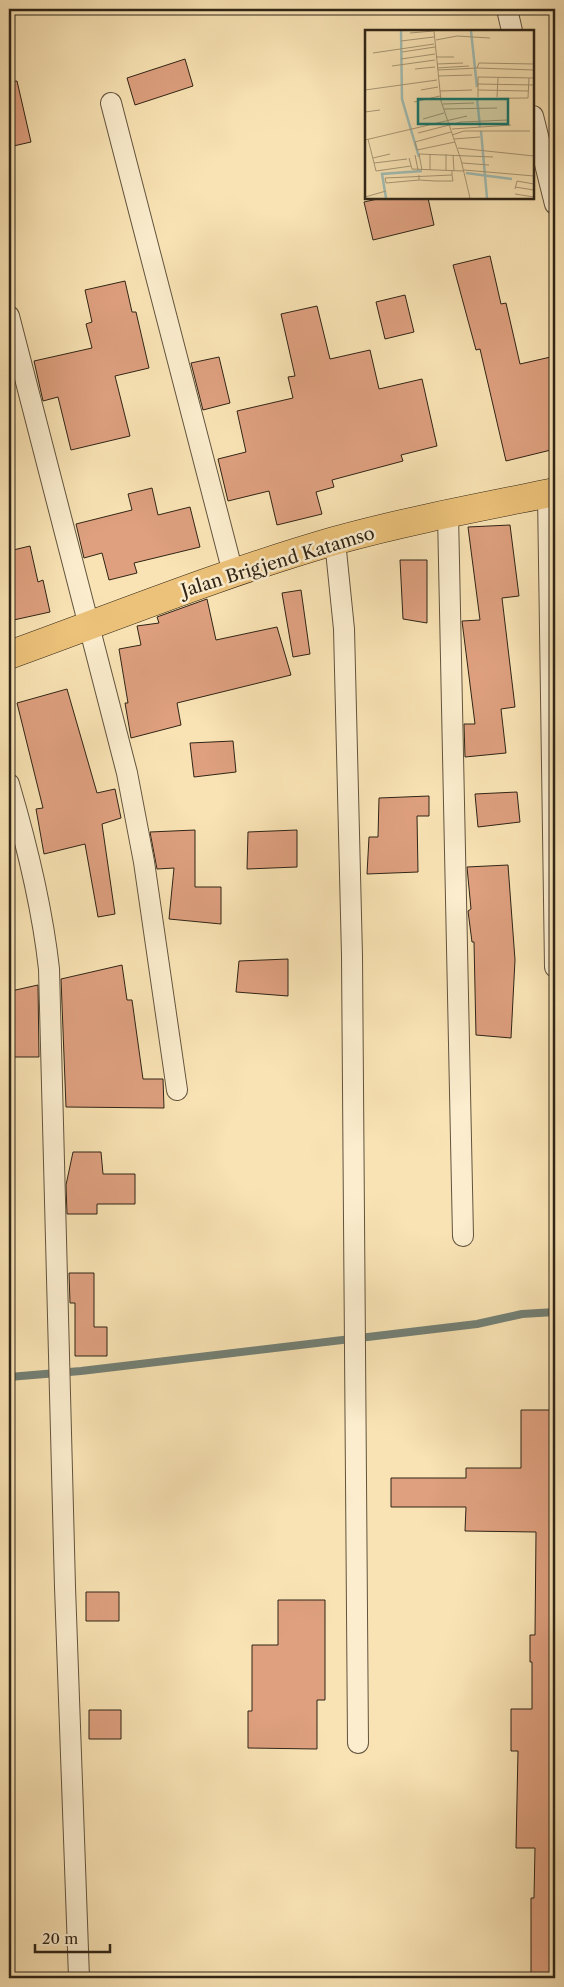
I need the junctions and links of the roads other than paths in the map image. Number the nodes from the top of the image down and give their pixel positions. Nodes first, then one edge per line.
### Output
1 (507, 9) edge
2 (512, 30) edge
3 (111, 104) dead end
4 (534, 120) edge
5 (555, 204) edge
6 (9, 316) edge
7 (552, 493) edge
8 (448, 514) junction
9 (335, 541) junction
10 (234, 573) junction
11 (90, 625) junction
12 (9, 656) edge
13 (9, 784) edge
14 (555, 968) edge
15 (177, 1090) dead end
16 (462, 1236) dead end
17 (358, 1743) dead end
18 (79, 1978) edge

1 - 2 street
3 - 10 street
4 - 5 street
6 - 11 street
7 - 8 highway, Jalan Brigjend Katamso
7 - 14 street
8 - 9 highway, Jalan Brigjend Katamso
8 - 16 street
9 - 10 highway, Jalan Brigjend Katamso
9 - 17 street
10 - 11 highway, Jalan Brigjend Katamso
11 - 12 highway, Jalan Brigjend Katamso
11 - 15 street
13 - 18 street

